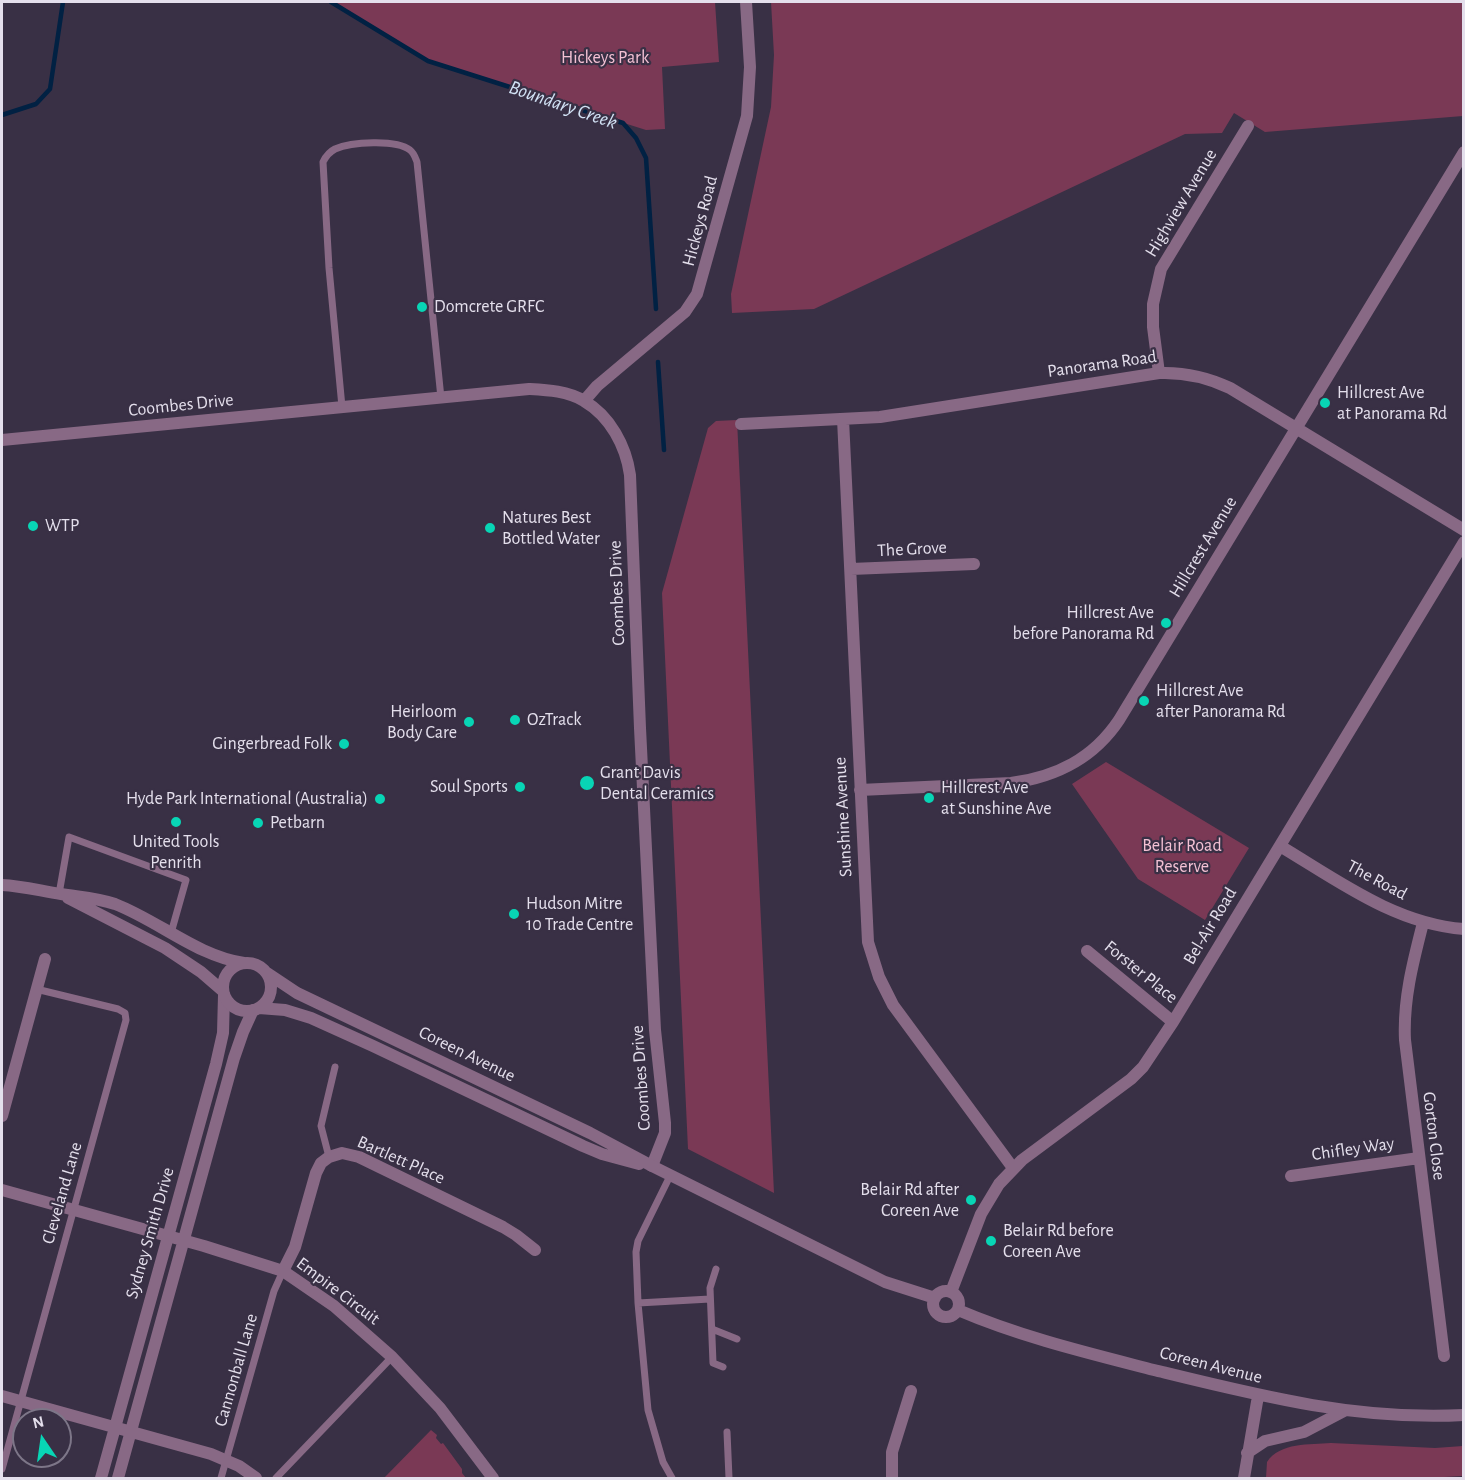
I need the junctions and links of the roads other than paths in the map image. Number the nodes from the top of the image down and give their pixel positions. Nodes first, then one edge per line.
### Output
1 (746, 2) edge
2 (1248, 126) dead end
3 (1464, 152) edge
4 (1159, 373) junction
5 (441, 398) junction
6 (584, 401) junction
7 (342, 407) junction
8 (843, 419) junction
9 (741, 424) dead end
10 (1296, 427) junction
11 (2, 440) edge
12 (1464, 530) edge
13 (1464, 542) edge
14 (974, 564) dead end
15 (851, 570) junction
16 (860, 790) junction
17 (1280, 846) junction
18 (2, 885) edge
19 (59, 894) junction
20 (1423, 923) junction
21 (1464, 929) edge
22 (171, 933) junction
23 (1087, 951) dead end
24 (45, 959) dead end
25 (244, 963) junction
26 (267, 973) junction
27 (36, 989) junction
28 (223, 993) junction
29 (256, 1009) junction
30 (1173, 1022) junction
31 (335, 1067) dead end
32 (2, 1116) edge
33 (329, 1157) junction
34 (1419, 1158) junction
35 (652, 1166) junction
36 (1013, 1168) junction
37 (670, 1176) junction
38 (1291, 1176) dead end
39 (2, 1190) edge
40 (72, 1210) junction
41 (168, 1236) junction
42 (184, 1240) junction
43 (534, 1250) dead end
44 (716, 1269) dead end
45 (283, 1271) junction
46 (951, 1292) junction
47 (935, 1298) junction
48 (710, 1299) junction
49 (638, 1303) junction
50 (958, 1310) junction
51 (712, 1329) junction
52 (737, 1339) dead end
53 (1444, 1356) dead end
54 (392, 1357) junction
55 (723, 1367) dead end
56 (911, 1391) dead end
57 (2, 1396) edge
58 (1258, 1396) junction
59 (20, 1401) junction
60 (1344, 1411) junction
61 (1464, 1415) edge
62 (116, 1427) junction
63 (132, 1432) junction
64 (727, 1432) dead end
65 (1247, 1453) junction
66 (227, 1460) junction
67 (2, 1469) edge
68 (101, 1479) edge
69 (118, 1479) edge
70 (221, 1479) edge
71 (256, 1479) edge
72 (276, 1479) edge
73 (492, 1479) edge
74 (672, 1479) edge
75 (729, 1479) edge
76 (892, 1479) edge
77 (1244, 1479) edge

1 - 6 street, Hickeys Road
2 - 4 street, Highview Avenue
3 - 10 street, Hillcrest Avenue
4 - 8 street, Panorama Road
4 - 10 street, Panorama Road
5 - 6 street, Coombes Drive
5 - 7 street, Coombes Drive
5 - 7 lane
6 - 35 street, Coombes Drive
7 - 11 street, Coombes Drive
8 - 9 street, Panorama Road
8 - 15 street, Sunshine Avenue
10 - 12 street, Panorama Road
10 - 16 street, Hillcrest Avenue
13 - 17 street, Bel-Air Road
14 - 15 street, The Grove
15 - 16 street, Sunshine Avenue
16 - 36 street, Sunshine Avenue
17 - 20 street, The Road
17 - 30 street, Bel-Air Road
18 - 19 street
19 - 22 street
19 - 22 lane
19 - 28 street
20 - 21 street, The Road
20 - 34 street, Gorton Close
22 - 25 street
23 - 30 street, Forster Place
24 - 27 street
25 - 26 street
25 - 28 street
26 - 29 street
26 - 35 street, Coreen Avenue
27 - 32 street
27 - 40 lane, Cleveland Lane
28 - 29 street
28 - 41 street, Sydney Smith Drive
29 - 35 street, Coreen Avenue
29 - 42 street, Sydney Smith Drive
30 - 36 street, Bel-Air Road
31 - 33 lane
33 - 43 street, Bartlett Place
33 - 45 street, Bartlett Place
34 - 38 street, Chifley Way
34 - 53 street, Gorton Close
35 - 37 street, Coreen Avenue
36 - 46 street, Bel-Air Road
37 - 47 street, Coreen Avenue
37 - 49 lane
39 - 40 street, Empire Circuit
40 - 41 street, Empire Circuit
40 - 59 lane, Cleveland Lane
41 - 42 street, Empire Circuit
41 - 62 street, Sydney Smith Drive
42 - 45 street, Empire Circuit
42 - 63 street, Sydney Smith Drive
44 - 48 lane
45 - 54 street, Empire Circuit
45 - 66 lane, Cannonball Lane
46 - 47 street
46 - 50 street
47 - 50 street
48 - 49 lane
48 - 51 lane
49 - 74 lane
50 - 58 street, Coreen Avenue
51 - 52 lane
51 - 55 lane
54 - 72 lane
54 - 73 street, Empire Circuit
56 - 76 street
57 - 59 street
58 - 60 street, Coreen Avenue
58 - 65 street
59 - 62 street
59 - 67 lane, Cleveland Lane
60 - 61 street, Coreen Avenue
60 - 65 street
62 - 63 street
62 - 68 street, Sydney Smith Drive
63 - 66 street
63 - 69 street, Sydney Smith Drive
64 - 75 lane
65 - 77 street
66 - 70 lane, Cannonball Lane
66 - 71 street

